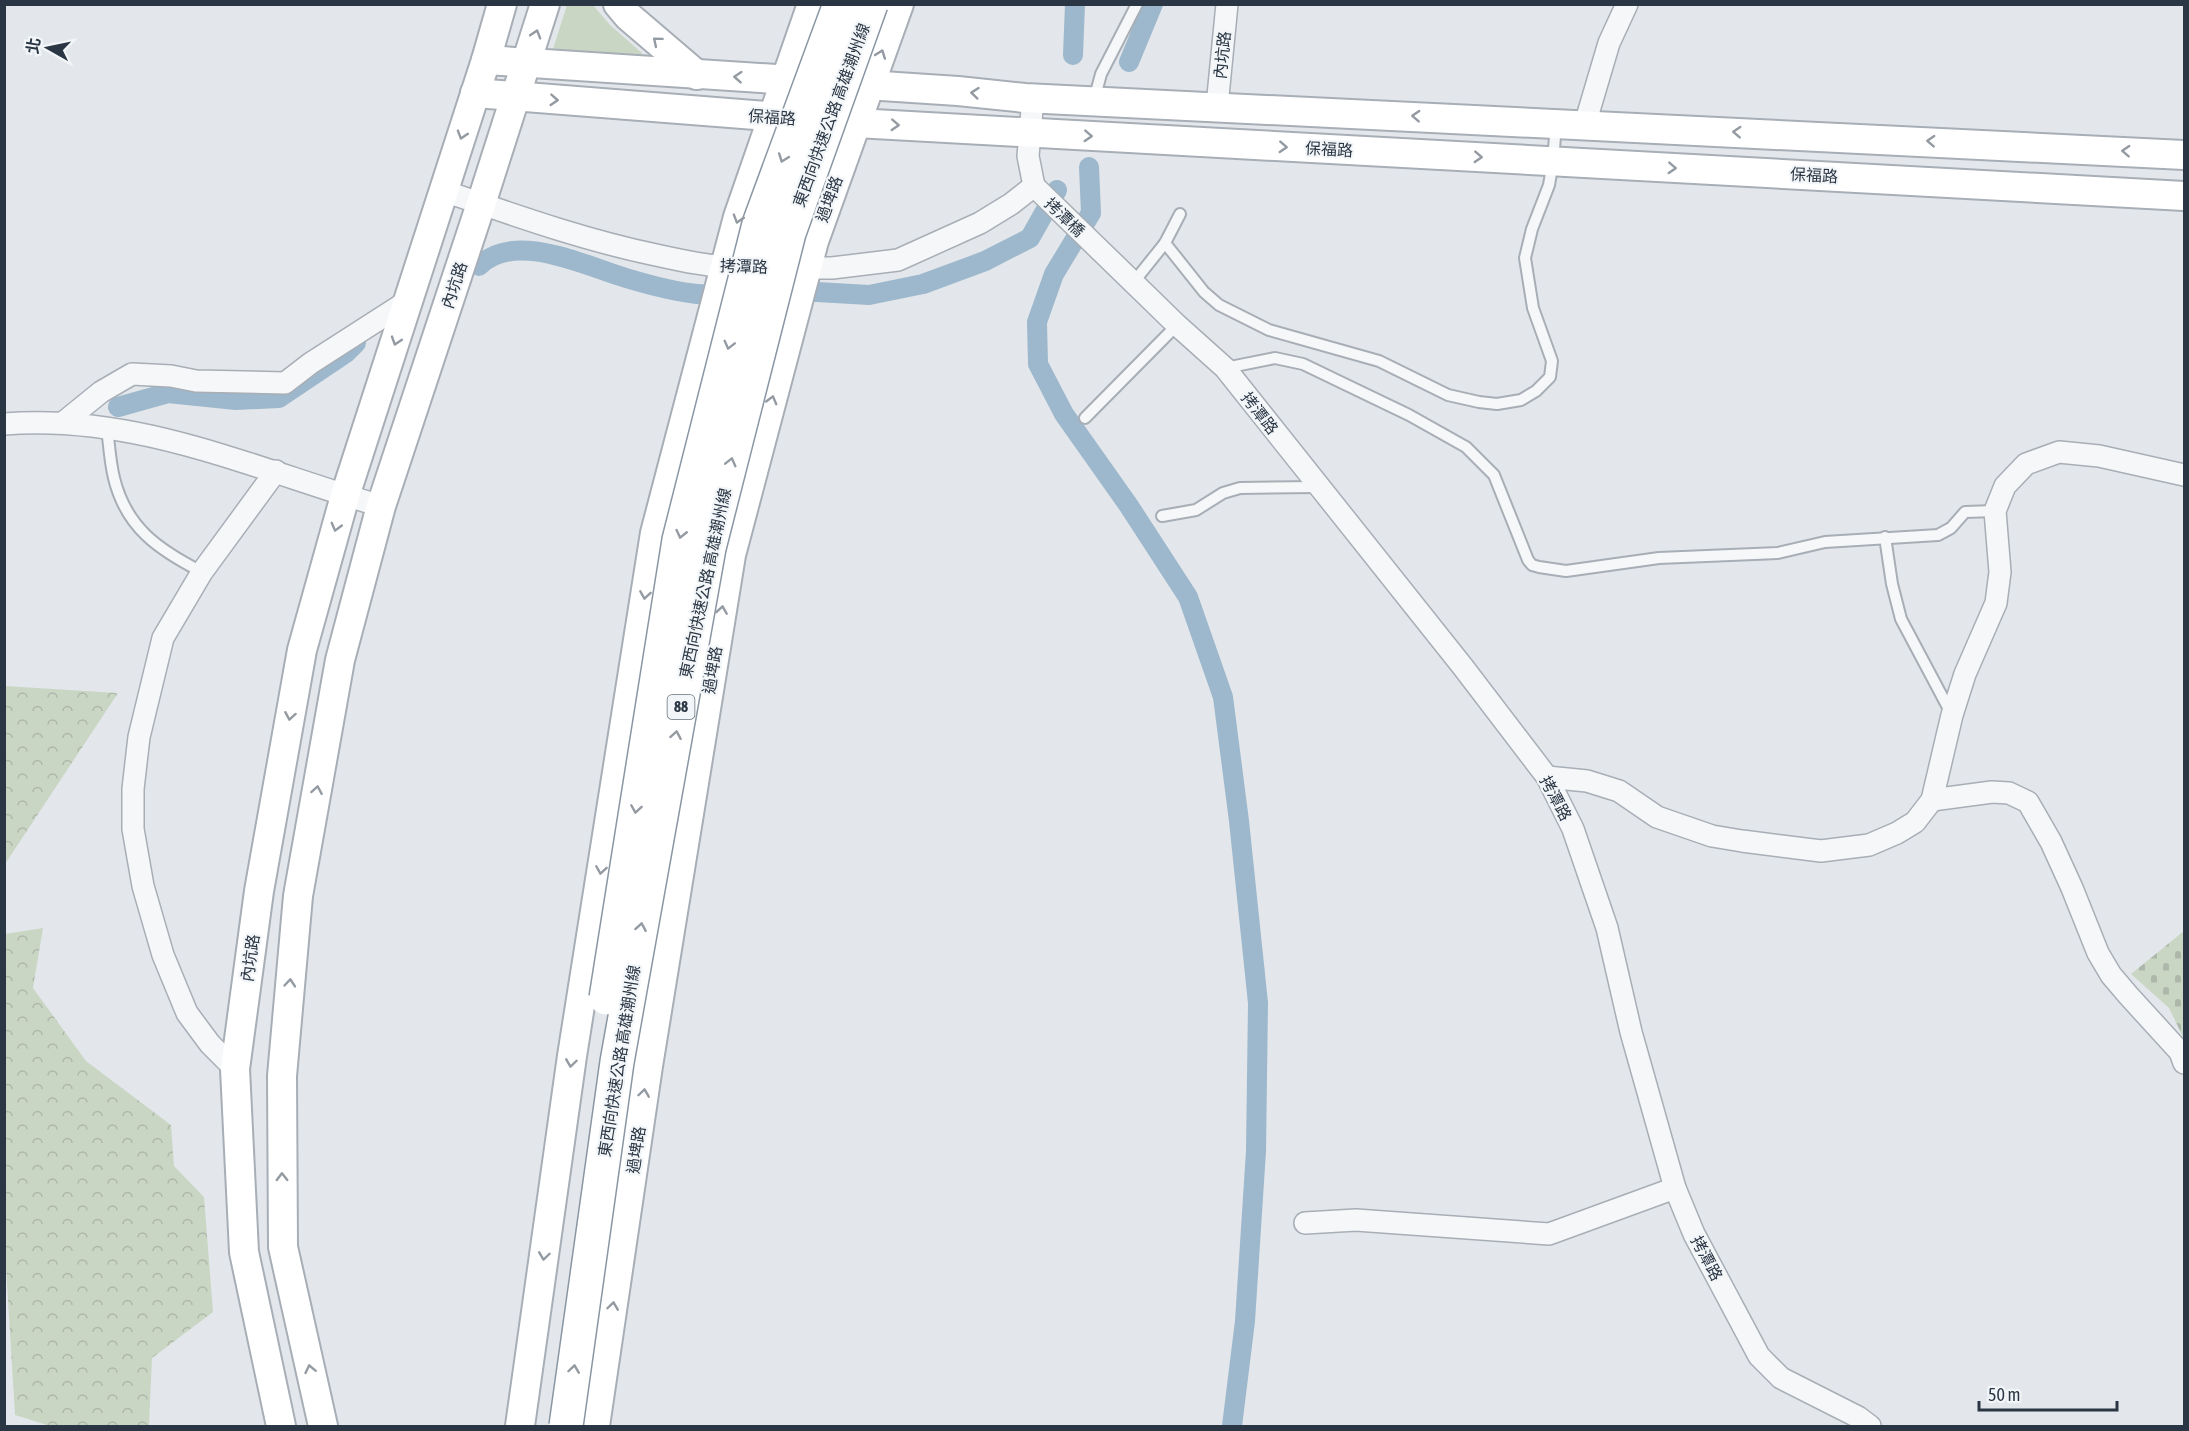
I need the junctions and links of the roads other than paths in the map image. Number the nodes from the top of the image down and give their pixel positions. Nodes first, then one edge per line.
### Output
1 (502, 4) edge
2 (545, 4) edge
3 (618, 4) edge
4 (812, 4) edge
5 (840, 4) edge
6 (871, 4) edge
7 (898, 4) edge
8 (1137, 4) edge
9 (1227, 4) edge
10 (1627, 4) edge
11 (486, 60) junction
12 (527, 63) junction
13 (697, 75) junction
14 (785, 81) junction
15 (870, 86) junction
16 (475, 93) junction
17 (516, 97) junction
18 (1033, 98) junction
19 (1094, 101) junction
20 (1217, 106) junction
21 (772, 117) junction
22 (856, 123) junction
23 (1556, 123) junction
24 (1585, 124) junction
25 (1030, 133) junction
26 (2184, 154) edge
27 (1553, 161) junction
28 (1037, 190) junction
29 (444, 191) junction
30 (2184, 196) edge
31 (481, 204) junction
32 (1180, 214) dead end
33 (1089, 241) joint
34 (1165, 243) junction
35 (724, 273) junction
36 (805, 273) junction
37 (1133, 283) junction
38 (409, 300) junction
39 (1177, 325) junction
40 (1225, 368) junction
41 (1085, 418) dead end
42 (64, 422) junction
43 (4, 424) edge
44 (107, 427) junction
45 (276, 471) junction
46 (2184, 475) edge
47 (1318, 487) junction
48 (345, 496) junction
49 (381, 506) junction
50 (1995, 511) junction
51 (1162, 516) dead end
52 (1885, 537) junction
53 (202, 572) junction
54 (1952, 715) junction
55 (1547, 777) junction
56 (1932, 800) junction
57 (2184, 1063) edge
58 (235, 1069) junction
59 (1675, 1188) junction
60 (1305, 1223) dead end
61 (281, 1426) edge
62 (323, 1426) edge
63 (520, 1426) edge
64 (542, 1426) edge
65 (566, 1426) edge
66 (595, 1426) edge
67 (1870, 1426) edge

1 - 11 street, 內坑路
12 -> 2 street, 內坑路
13 -> 3 street
4 - 14 street
5 -> 64 highway, 東西向快速公路 高雄潮州線 / 88, bridge
65 -> 6 highway, 東西向快速公路 高雄潮州線 / 88, bridge
15 -> 7 street, 過埤路
8 - 19 lane
9 - 20 street, 內坑路
10 - 24 street
11 - 12 street
11 - 16 street, 內坑路
12 - 13 street
12 - 17 street, 內坑路
14 -> 13 street
14 - 15 street
14 - 21 street
18 -> 15 street
15 - 22 street, 過埤路
16 - 17 street, 保福路
16 -> 29 street, 內坑路
17 -> 21 street, 保福路
17 - 31 street, 內坑路
18 - 19 street
18 - 25 street
19 - 20 street
23 -> 20 street
21 - 22 street, 保福路
21 -> 35 street
22 -> 25 street, 保福路
22 - 36 street, 過埤路
23 - 24 street
23 - 27 lane
26 -> 24 street
25 -> 27 street, 保福路
25 - 28 street
27 -> 30 street, 保福路
27 - 34 lane
28 - 33 street, 拷潭橋
28 - 36 street, 拷潭路
29 - 31 street, 拷潭路
29 - 38 street, 內坑路
31 - 35 street, 拷潭路
31 - 49 street, 內坑路
32 - 34 lane
33 - 37 street, 拷潭路
34 - 37 lane
35 - 36 street, 拷潭路
35 -> 63 street
66 -> 36 street, 過埤路
37 - 39 street, 拷潭路
38 - 42 street
38 -> 48 street, 內坑路
39 - 40 street, 拷潭路
39 - 41 lane
40 - 47 street, 拷潭路
40 - 52 lane
42 - 43 street
42 - 44 street
44 - 45 street
44 - 53 lane
45 - 48 street
45 - 53 street
46 - 50 street
47 - 51 lane
47 - 55 street, 拷潭路
48 - 49 street
48 -> 58 street, 內坑路
62 -> 49 street, 內坑路
50 - 52 lane
50 - 54 street
52 - 54 lane
53 - 58 street
54 - 56 street
55 - 56 street
55 - 59 street, 拷潭路
56 - 57 street
58 - 61 street, 內坑路
59 - 60 street
59 - 67 street, 拷潭路

